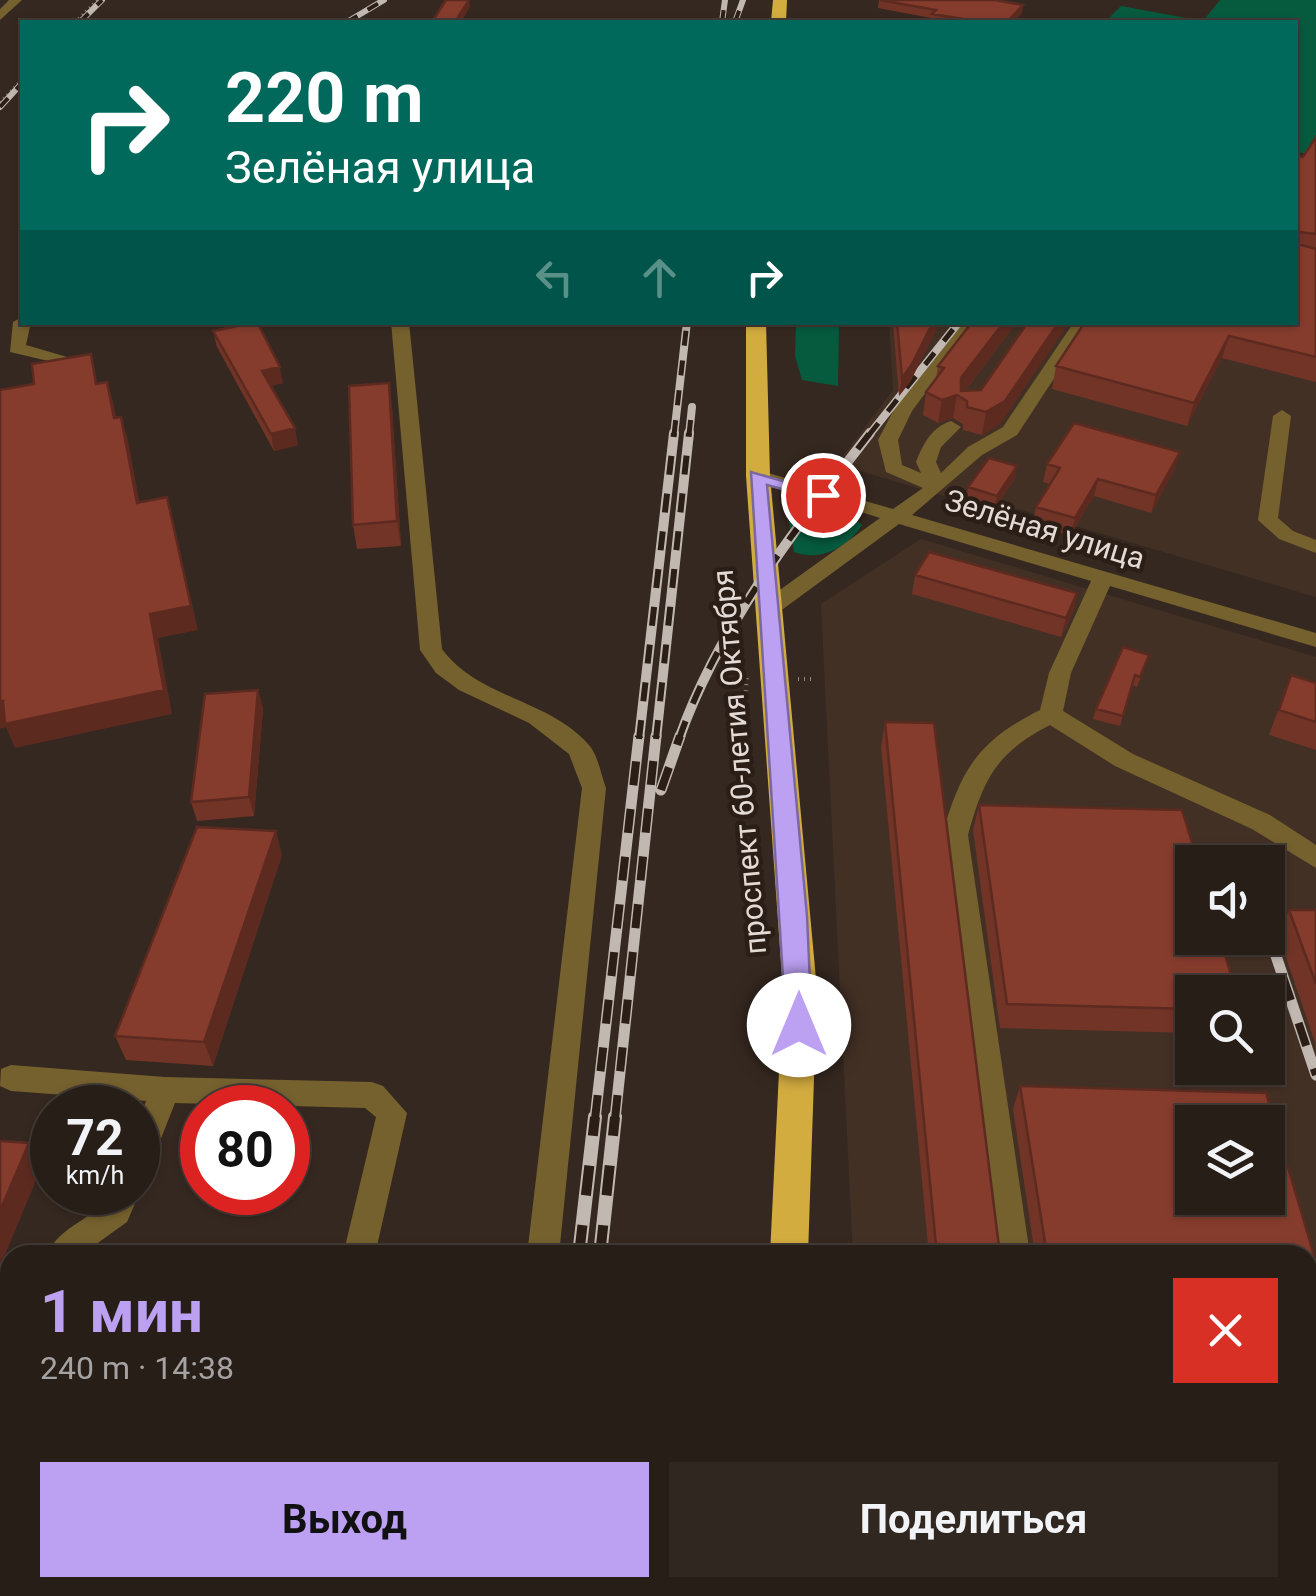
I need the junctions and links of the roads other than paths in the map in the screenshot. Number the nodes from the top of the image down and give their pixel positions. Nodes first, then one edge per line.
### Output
1 (16, 0) edge
2 (0, 16) edge
3 (21, 325) edge
4 (400, 325) edge
5 (756, 325) edge
6 (968, 325) edge
7 (1081, 325) edge
8 (68, 363) edge
9 (1282, 416) dead end
10 (951, 426) dead end
11 (758, 476) junction
12 (937, 487) junction
13 (896, 516) junction
14 (1316, 547) edge
15 (1102, 577) junction
16 (771, 607) junction
17 (1316, 640) edge
18 (1052, 714) junction
19 (1316, 858) edge
20 (11, 1078) dead end
21 (164, 1090) junction
22 (160, 1101) edge
23 (112, 1215) edge
24 (70, 1245) edge
25 (361, 1245) edge
26 (544, 1245) edge
27 (788, 1245) edge
28 (1013, 1245) edge

1 - 2 street
3 - 8 street
4 - 26 street
5 - 11 highway, проспект 60-летия Октября
6 - 12 street
7 - 12 street
9 - 14 street
10 - 12 street
11 - 13 street, Зелёная улица
11 - 16 highway, проспект 60-летия Октября
12 - 13 street
13 - 15 street, Зелёная улица
13 - 16 street
15 - 17 street, Зелёная улица
15 - 18 street
16 - 27 highway, проспект 60-летия Октября
18 - 19 street
18 - 28 street
20 - 21 street
21 - 22 street
21 - 25 street
23 - 24 street

